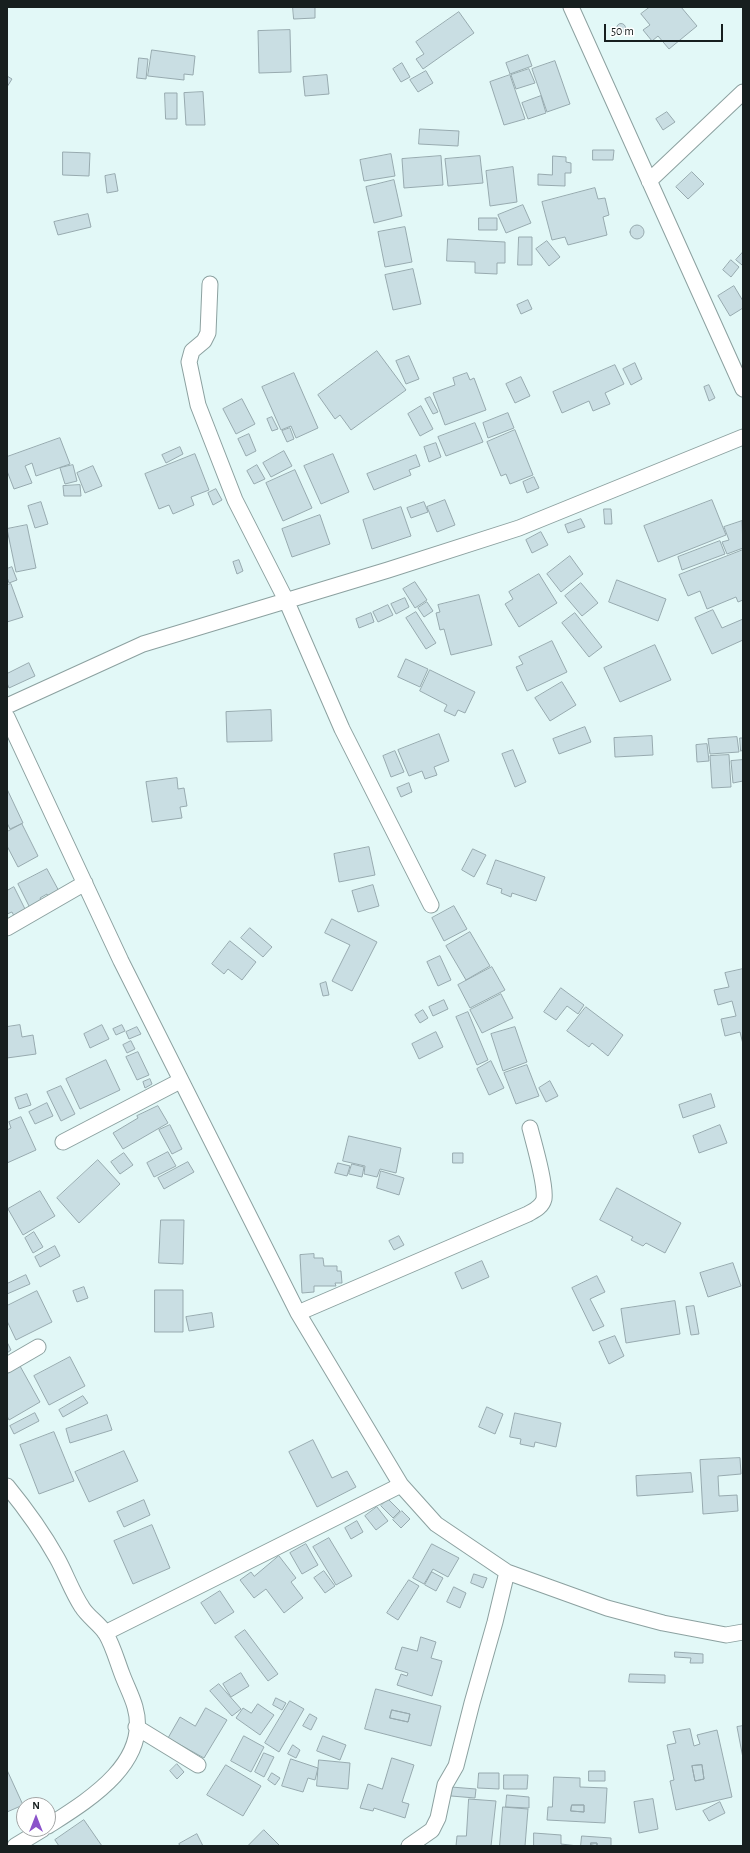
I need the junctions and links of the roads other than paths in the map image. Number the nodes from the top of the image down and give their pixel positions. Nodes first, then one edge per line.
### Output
1 (571, 7) edge
2 (743, 92) edge
3 (650, 181) junction
4 (210, 284) dead end
5 (743, 389) edge
6 (743, 437) edge
7 (286, 600) junction
8 (7, 706) edge
9 (7, 717) edge
10 (85, 883) junction
11 (431, 904) dead end
12 (7, 928) edge
13 (180, 1081) junction
14 (530, 1128) dead end
15 (63, 1142) dead end
16 (298, 1313) junction
17 (38, 1347) dead end
18 (7, 1365) edge
19 (401, 1485) junction
20 (7, 1486) edge
21 (506, 1572) junction
22 (743, 1632) edge
23 (105, 1633) junction
24 (136, 1727) junction
25 (198, 1765) dead end
26 (56, 1821) edge
27 (30, 1837) edge
28 (15, 1846) edge
29 (409, 1846) edge

1 - 3 street
2 - 3 street
3 - 5 street
4 - 7 street
6 - 7 street
7 - 8 street
7 - 11 street
9 - 10 street
10 - 12 street
10 - 13 street
13 - 15 street
13 - 16 street
14 - 16 street
16 - 19 street
17 - 18 street
19 - 21 street
19 - 23 street
20 - 23 street
21 - 22 street
21 - 29 street
23 - 24 street
24 - 25 street
24 - 26 street
27 - 28 street

